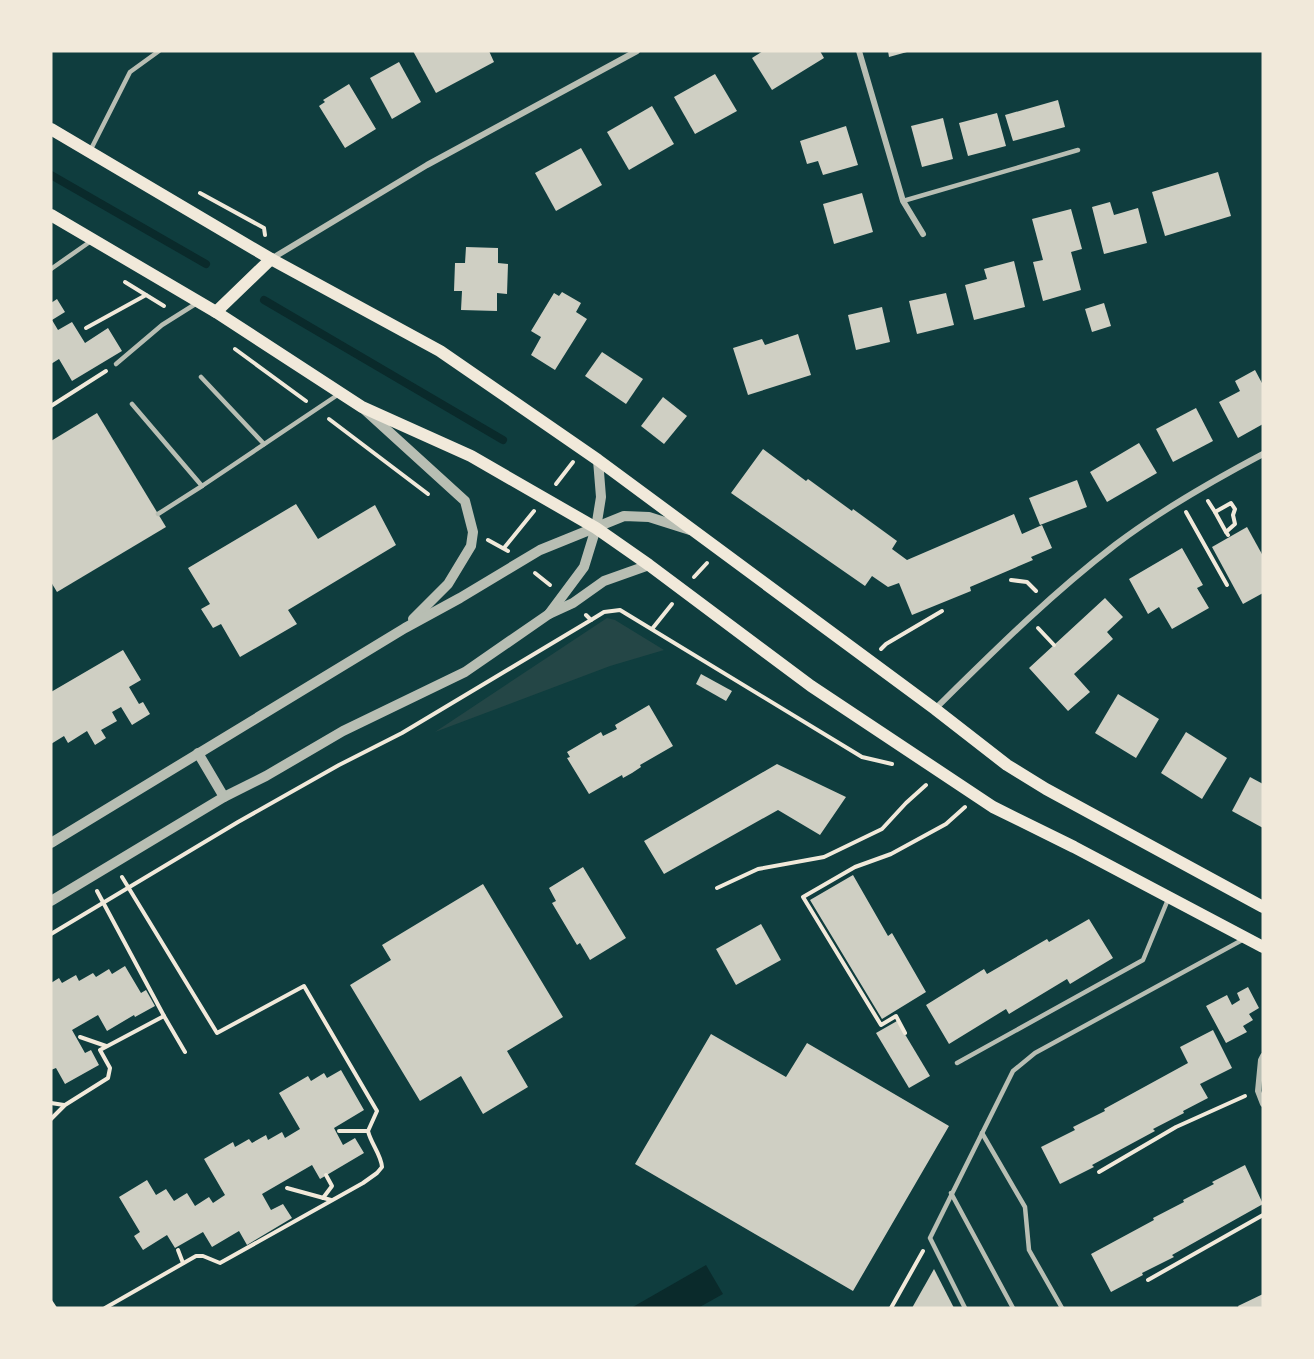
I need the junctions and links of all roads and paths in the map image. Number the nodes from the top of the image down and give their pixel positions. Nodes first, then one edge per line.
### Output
1 (159, 51) edge
2 (637, 51) edge
3 (859, 51) edge
4 (51, 129) edge
5 (1078, 150) dead end
6 (90, 151) junction
7 (903, 201) junction
8 (51, 215) edge
9 (923, 234) dead end
10 (94, 240) junction
11 (271, 259) junction
12 (51, 269) edge
13 (116, 277) dead end
14 (161, 280) junction
15 (146, 295) junction
16 (199, 302) junction
17 (216, 312) junction
18 (179, 315) junction
19 (86, 328) dead end
20 (227, 343) dead end
21 (116, 364) joint
22 (201, 377) dead end
23 (339, 394) junction
24 (132, 404) dead end
25 (51, 406) edge
26 (362, 407) junction
27 (316, 409) junction
28 (264, 444) junction
29 (1263, 454) edge
30 (598, 460) junction
31 (202, 486) junction
32 (1200, 488) junction
33 (436, 500) dead end
34 (1179, 501) junction
35 (1215, 512) junction
36 (158, 514) dead end
37 (596, 528) junction
38 (696, 532) junction
39 (504, 548) dead end
40 (521, 562) junction
41 (649, 565) junction
42 (1011, 580) dead end
43 (1227, 585) dead end
44 (562, 595) junction
45 (1048, 602) junction
46 (573, 603) junction
47 (942, 611) dead end
48 (549, 614) junction
49 (1029, 618) junction
50 (591, 620) junction
51 (405, 628) junction
52 (1054, 645) dead end
53 (870, 660) junction
54 (935, 709) junction
55 (198, 753) junction
56 (896, 764) dead end
57 (940, 774) junction
58 (224, 797) junction
59 (976, 797) junction
60 (51, 843) edge
61 (113, 864) junction
62 (90, 877) junction
63 (128, 888) junction
64 (717, 888) dead end
65 (1169, 897) junction
66 (51, 901) edge
67 (103, 902) junction
68 (1263, 907) edge
69 (51, 934) edge
70 (1247, 938) junction
71 (1263, 947) edge
72 (164, 1016) junction
73 (905, 1033) dead end
74 (80, 1036) dead end
75 (106, 1046) junction
76 (185, 1052) dead end
77 (1263, 1056) edge
78 (957, 1063) dead end
79 (1258, 1090) junction
80 (51, 1103) edge
81 (1263, 1104) edge
82 (65, 1105) junction
83 (51, 1119) edge
84 (339, 1131) dead end
85 (368, 1131) junction
86 (982, 1133) junction
87 (1099, 1172) dead end
88 (326, 1175) dead end
89 (287, 1188) dead end
90 (951, 1193) junction
91 (323, 1198) junction
92 (332, 1200) junction
93 (1263, 1215) edge
94 (930, 1238) junction
95 (178, 1250) dead end
96 (183, 1263) junction
97 (1148, 1280) dead end
98 (51, 1302) edge
99 (55, 1308) edge
100 (105, 1308) edge
101 (891, 1308) edge
102 (966, 1308) edge
103 (1013, 1308) edge
104 (1062, 1308) edge

1 - 6 lane
2 - 11 street
3 - 7 street
4 - 6 main road
5 - 7 lane
6 - 11 main road
7 - 9 street
8 - 10 main road
10 - 12 lane
10 - 14 main road
11 - 17 main road
11 - 30 main road
13 - 15 path
14 - 15 path
14 - 16 main road
15 - 18 path
15 - 19 path
16 - 17 main road
16 - 18 lane
17 - 23 main road
18 - 21 lane
20 - 27 path
21 - 25 path
22 - 28 lane
23 - 26 main road
23 - 27 lane
24 - 31 lane
26 - 37 main road
26 - 51 street
27 - 28 lane
27 - 33 path
28 - 31 lane
29 - 32 street
30 - 37 street
30 - 38 main road
31 - 36 lane
32 - 34 street
32 - 35 path
34 - 43 path
34 - 45 street
35 - 35 path
37 - 38 street
37 - 40 street
37 - 41 main road
37 - 44 street
38 - 53 main road
39 - 40 path
40 - 44 path
40 - 51 street
41 - 46 street
41 - 57 main road
42 - 45 path
44 - 48 street
45 - 49 street
46 - 48 street
46 - 50 path
47 - 53 path
48 - 58 street
49 - 52 path
49 - 54 street
50 - 56 path
50 - 63 path
51 - 55 street
53 - 54 main road
54 - 68 main road
55 - 58 street
55 - 60 street
57 - 59 main road
57 - 64 path
58 - 61 street
59 - 65 main road
59 - 73 path
61 - 62 street
61 - 63 path
62 - 66 street
62 - 67 path
63 - 67 path
63 - 85 path
65 - 70 main road
65 - 78 lane
67 - 69 path
67 - 72 path
70 - 71 main road
70 - 86 lane
72 - 75 path
72 - 76 path
74 - 75 path
75 - 82 path
77 - 79 street
79 - 81 street
79 - 87 path
80 - 82 path
82 - 83 path
84 - 85 path
85 - 92 path
86 - 90 lane
86 - 104 lane
88 - 91 path
89 - 91 path
90 - 94 lane
90 - 103 lane
91 - 92 path
92 - 96 path
93 - 97 path
94 - 101 path
94 - 102 lane
95 - 96 path
96 - 100 path
98 - 99 path

